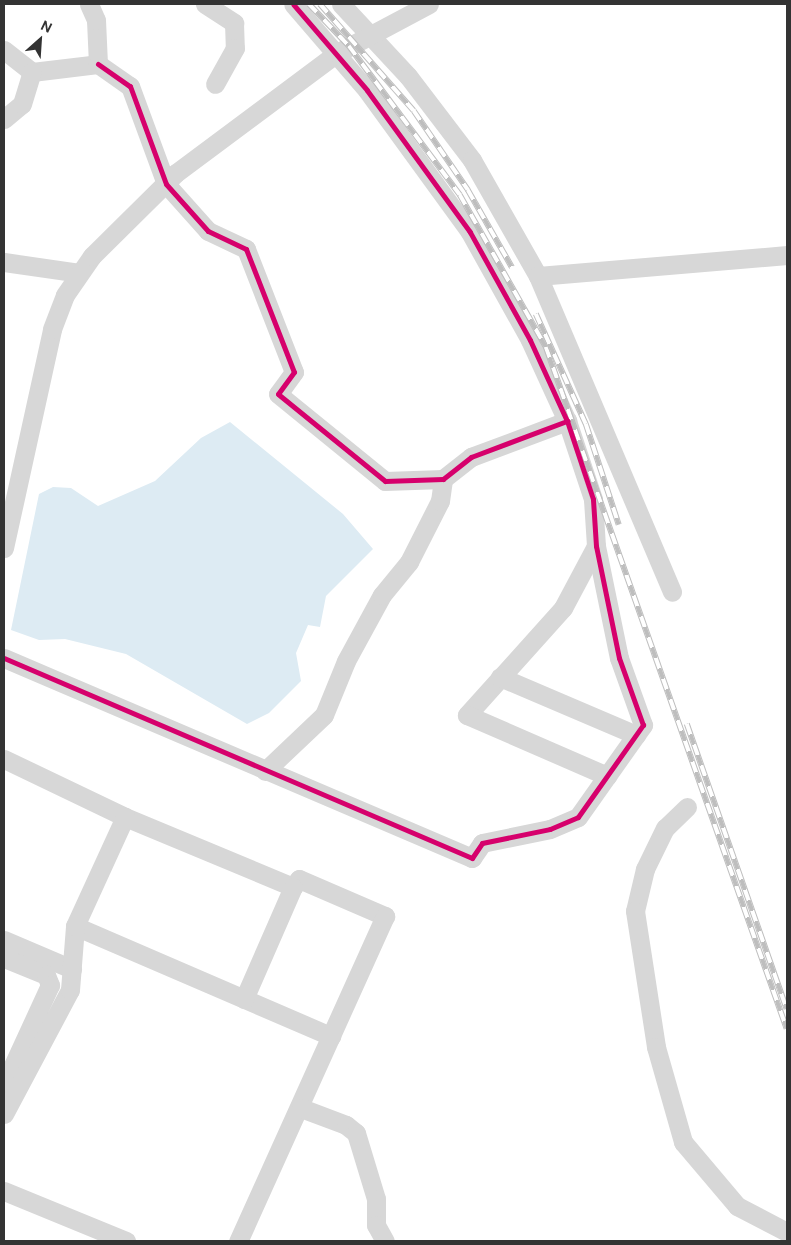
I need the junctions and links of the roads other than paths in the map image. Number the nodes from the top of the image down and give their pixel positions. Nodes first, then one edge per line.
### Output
1 (89, 4) edge
2 (205, 4) edge
3 (293, 4) edge
4 (341, 4) edge
5 (429, 4) edge
6 (367, 34) junction
7 (4, 50) edge
8 (337, 53) junction
9 (98, 64) junction
10 (32, 72) junction
11 (215, 84) dead end
12 (4, 119) edge
13 (166, 184) junction
14 (787, 255) edge
15 (4, 262) edge
16 (79, 273) junction
17 (538, 276) junction
18 (567, 422) junction
19 (443, 479) junction
20 (4, 545) edge
21 (596, 546) junction
22 (672, 592) dead end
23 (4, 658) edge
24 (500, 676) junction
25 (636, 735) junction
26 (4, 759) edge
27 (265, 771) junction
28 (607, 776) junction
29 (687, 807) dead end
30 (125, 817) junction
31 (294, 887) junction
32 (75, 926) junction
33 (4, 940) edge
34 (4, 958) edge
35 (72, 969) junction
36 (244, 999) junction
37 (331, 1036) junction
38 (4, 1085) edge
39 (301, 1108) junction
40 (4, 1114) edge
41 (4, 1191) edge
42 (783, 1235) edge
43 (126, 1241) edge
44 (238, 1241) edge
45 (385, 1241) edge

1 - 9 street
2 - 11 street
3 - 8 street
4 - 6 street
5 - 6 street
6 - 8 street
6 - 17 street
7 - 10 street
8 - 13 street
8 - 18 street
9 - 10 street
9 - 13 street
10 - 12 street
13 - 16 street
13 - 19 street
14 - 17 street
15 - 16 street
16 - 20 street
17 - 22 street
18 - 19 street
18 - 21 street
19 - 27 street
21 - 24 street
21 - 25 street
23 - 27 street
24 - 25 street
24 - 28 street
25 - 28 street
26 - 30 street
27 - 28 street
29 - 42 street
30 - 31 street
30 - 32 street
31 - 36 street
31 - 37 street
32 - 35 street
32 - 36 street
33 - 35 street
34 - 38 street
35 - 40 street
36 - 37 street
37 - 39 street
39 - 44 street
39 - 45 street
41 - 43 street

